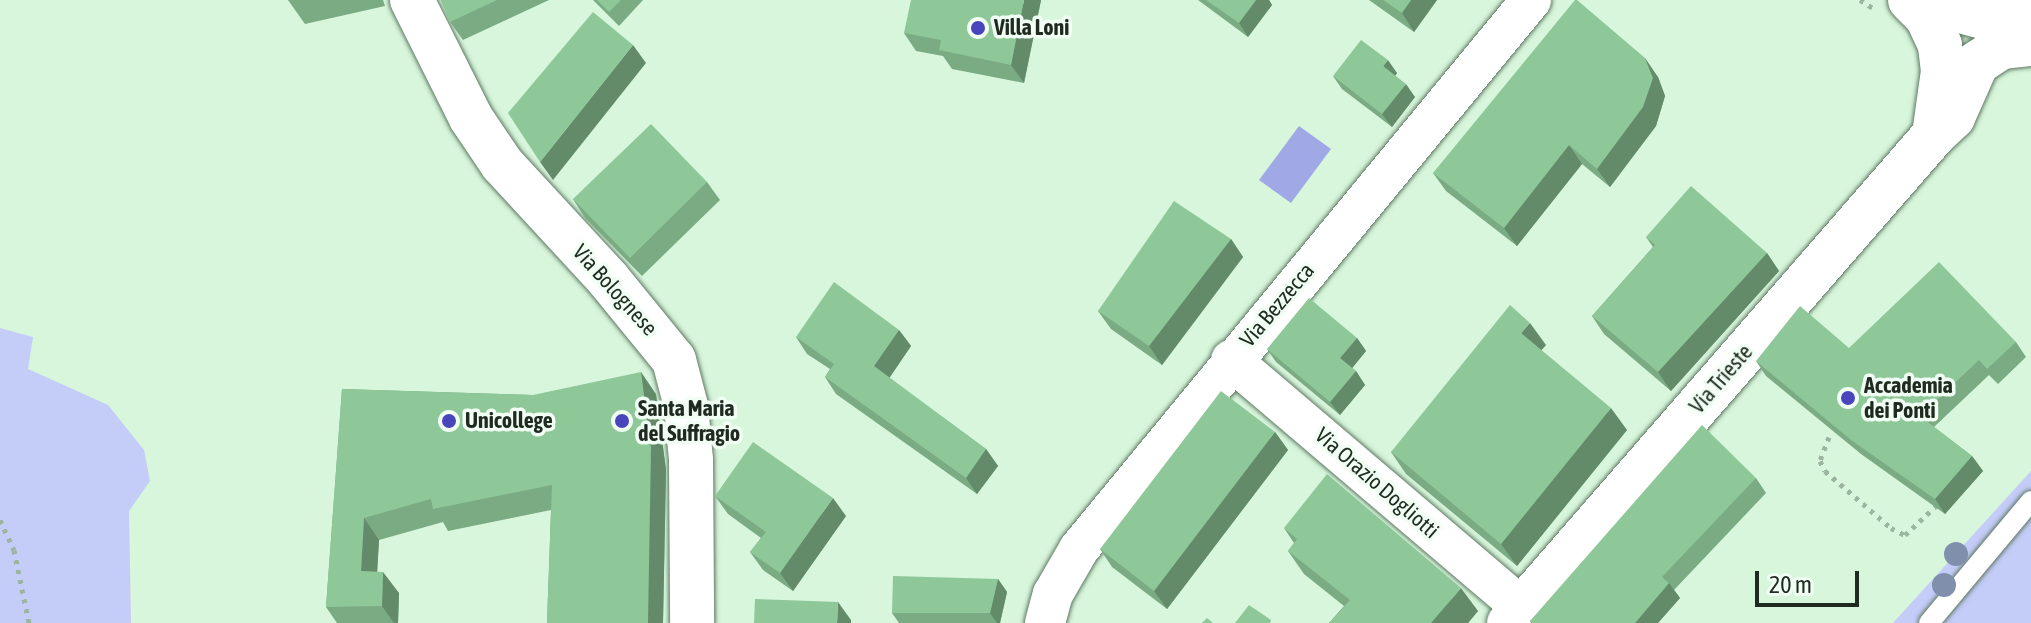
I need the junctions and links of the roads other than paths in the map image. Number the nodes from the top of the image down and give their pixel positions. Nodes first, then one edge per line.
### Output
1 (412, 0) edge
2 (1531, 0) edge
3 (1922, 11) edge
4 (2031, 16) edge
5 (2031, 44) edge
6 (1934, 135) junction
7 (1231, 360) junction
8 (2031, 501) edge
9 (1516, 615) edge
10 (692, 623) edge
11 (1045, 623) edge
12 (1929, 623) edge

1 - 10 main road, Via Bolognese
2 - 7 street, Via Bezzecca
3 - 4 main road
3 - 6 main road
5 - 6 main road, Via Trieste
6 - 9 main road, Via Trieste
7 - 9 street, Via Orazio Dogliotti
7 - 11 street, Via Bezzecca
8 - 12 lane

